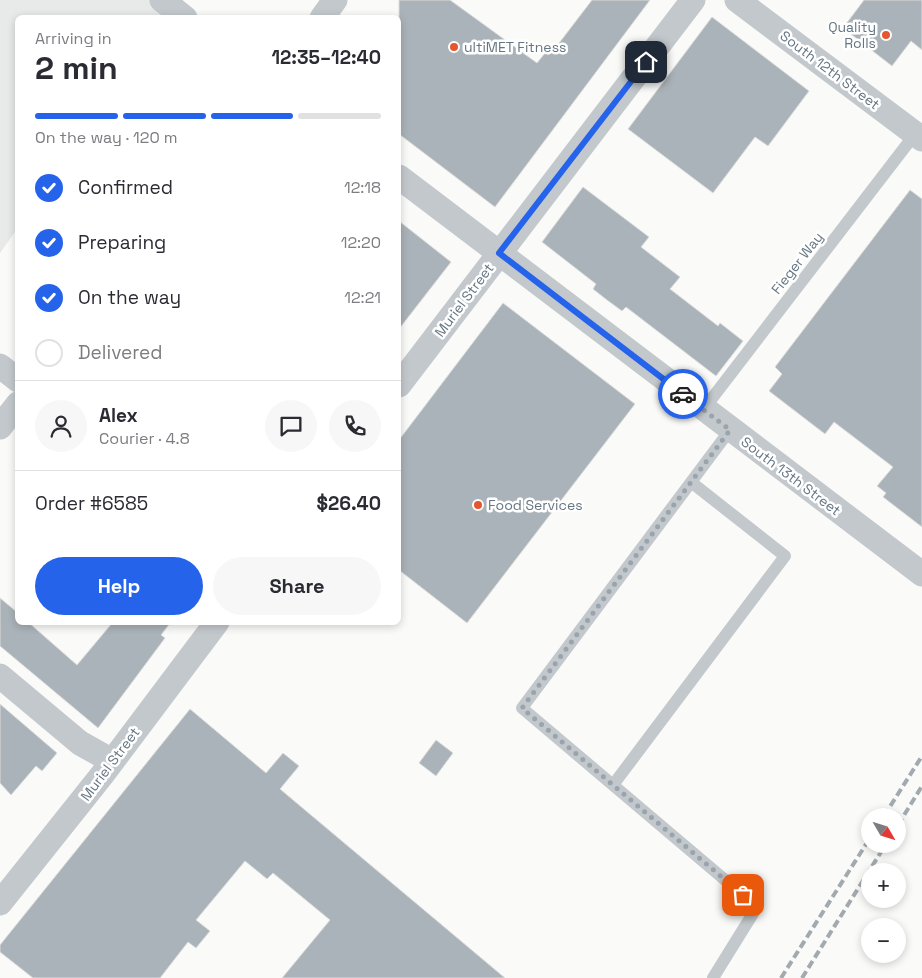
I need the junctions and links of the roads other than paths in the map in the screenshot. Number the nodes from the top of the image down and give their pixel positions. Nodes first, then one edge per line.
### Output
1 (162, 0) edge
2 (335, 0) edge
3 (693, 0) edge
4 (738, 0) edge
5 (182, 15) edge
6 (324, 15) edge
7 (919, 137) edge
8 (401, 179) edge
9 (499, 253) junction
10 (0, 366) edge
11 (15, 378) edge
12 (401, 382) edge
13 (15, 408) edge
14 (703, 410) junction
15 (0, 427) edge
16 (730, 430) junction
17 (691, 482) junction
18 (922, 574) edge
19 (214, 625) edge
20 (0, 676) edge
21 (112, 761) junction
22 (613, 785) junction
23 (0, 903) edge
24 (713, 978) edge

1 - 5 street
2 - 6 street
3 - 9 street, Muriel Street
4 - 7 street, South 12th Street
7 - 14 lane, Fieger Way
8 - 9 street, South 13th Street
9 - 12 street, Muriel Street
9 - 14 street, South 13th Street
10 - 11 street
13 - 15 street
14 - 16 street, South 13th Street
16 - 17 lane
16 - 18 street, South 13th Street
17 - 22 lane
17 - 22 lane
19 - 21 street, Muriel Street
20 - 21 street
21 - 23 street, Muriel Street
22 - 24 lane

